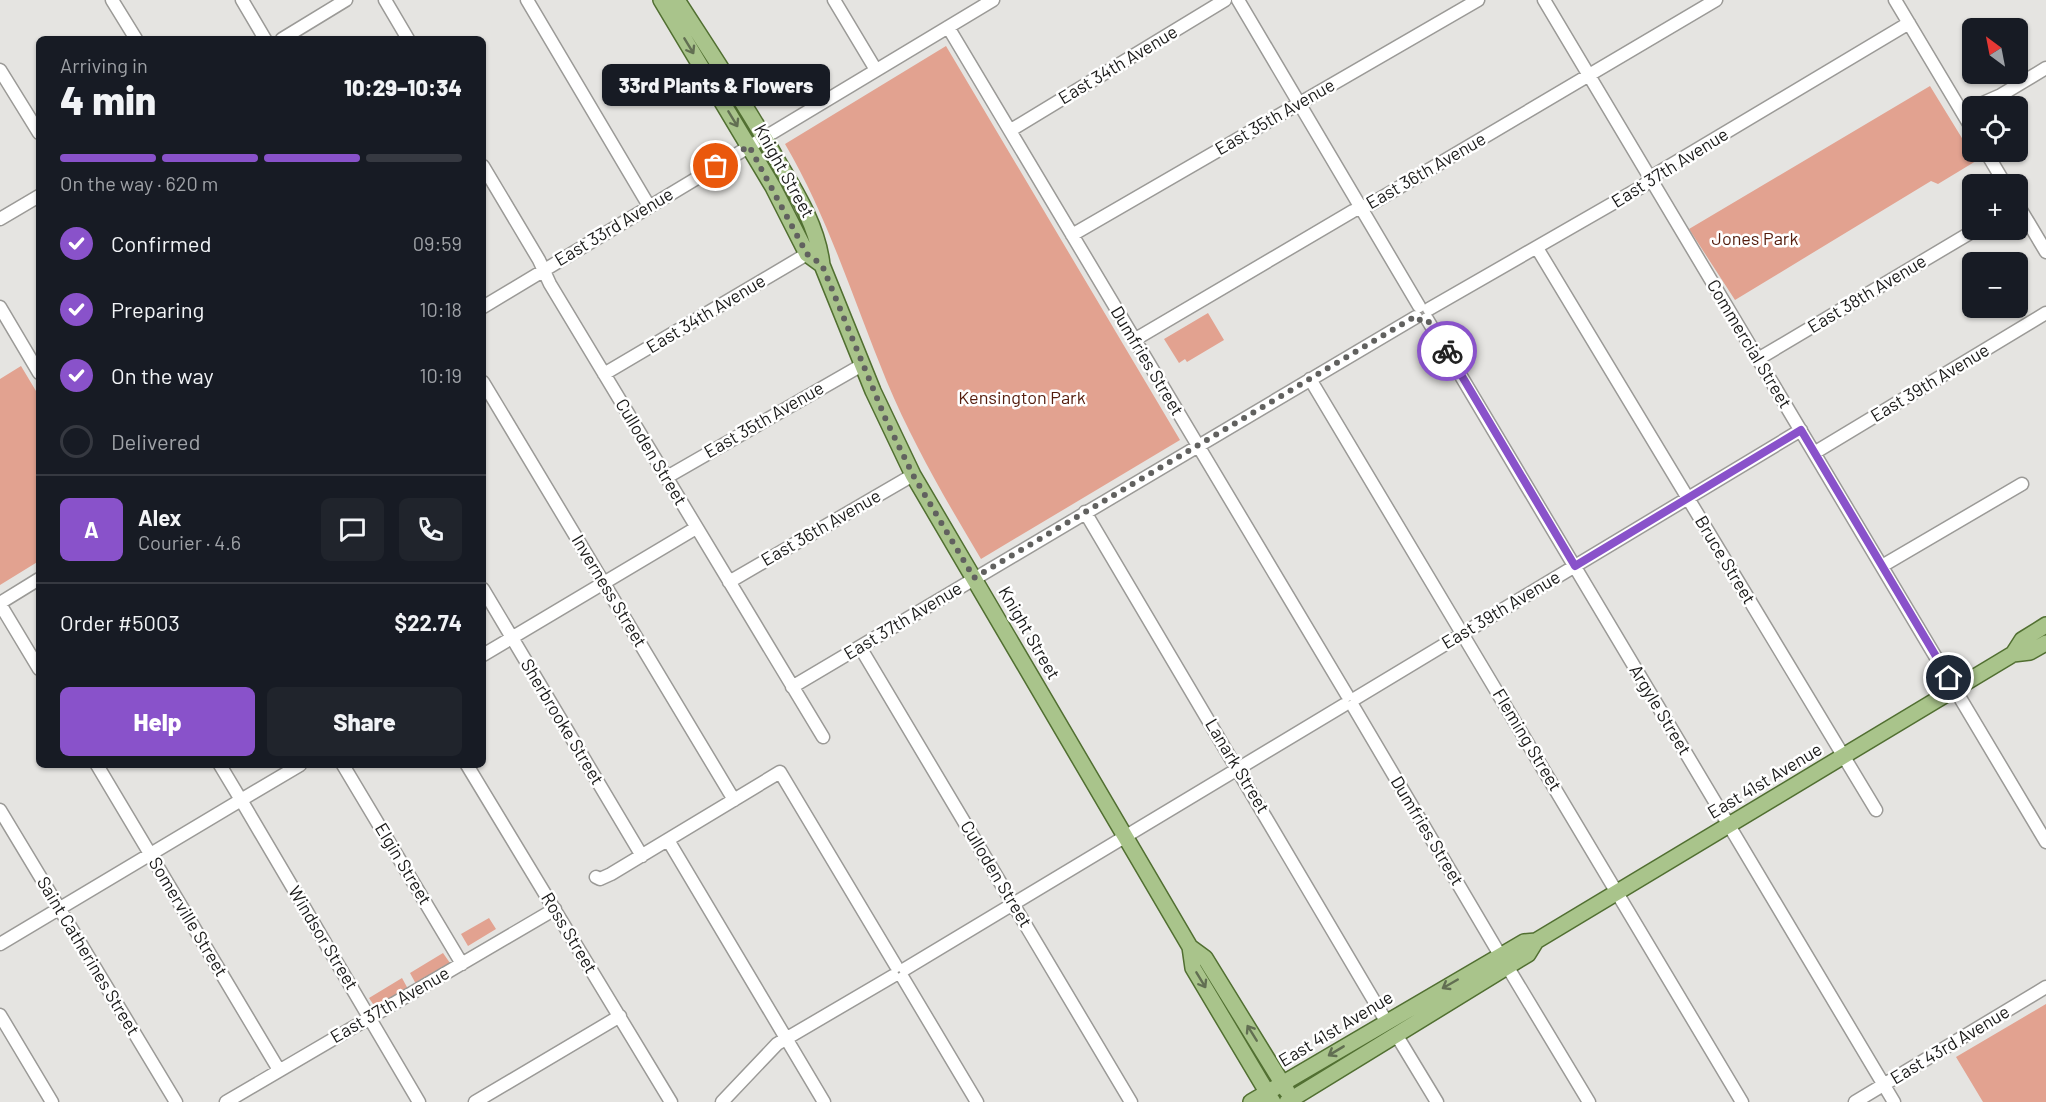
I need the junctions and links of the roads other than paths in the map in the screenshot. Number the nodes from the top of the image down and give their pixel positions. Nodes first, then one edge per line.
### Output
1 (112, 0) edge
2 (242, 0) edge
3 (346, 0) edge
4 (385, 0) edge
5 (526, 0) edge
6 (661, 0) edge
7 (677, 0) edge
8 (834, 0) edge
9 (993, 0) edge
10 (1226, 0) edge
11 (1238, 0) edge
12 (1478, 0) edge
13 (1544, 0) edge
14 (1716, 0) edge
15 (1895, 0) edge
16 (978, 4) edge
17 (1909, 23) junction
18 (948, 27) junction
19 (134, 36) edge
20 (263, 36) edge
21 (287, 36) edge
22 (406, 36) edge
23 (2046, 68) edge
24 (0, 70) edge
25 (876, 70) junction
26 (1589, 76) junction
27 (2001, 95) edge
28 (1962, 102) edge
29 (1299, 103) junction
30 (36, 127) edge
31 (1011, 130) junction
32 (764, 137) junction
33 (749, 146) junction
34 (486, 171) edge
35 (1651, 180) junction
36 (36, 198) edge
37 (649, 206) junction
38 (1361, 208) junction
39 (0, 219) edge
40 (2028, 220) edge
41 (1072, 235) junction
42 (1962, 238) edge
43 (2044, 245) edge
44 (1537, 248) junction
45 (807, 254) junction
46 (822, 265) junction
47 (543, 270) junction
48 (486, 306) edge
49 (0, 307) edge
50 (1423, 312) junction
51 (2046, 313) edge
52 (1134, 340) junction
53 (1758, 359) junction
54 (862, 365) junction
55 (36, 368) edge
56 (604, 374) junction
57 (1310, 379) junction
58 (486, 387) edge
59 (1801, 430) junction
60 (1197, 445) junction
61 (1814, 453) junction
62 (913, 475) junction
63 (667, 477) junction
64 (2022, 483) dead end
65 (1688, 498) junction
66 (1085, 512) junction
67 (696, 528) junction
68 (1575, 566) junction
69 (1882, 566) junction
70 (974, 578) junction
71 (36, 581) edge
72 (604, 582) junction
73 (729, 582) junction
74 (486, 594) edge
75 (0, 603) edge
76 (2046, 625) edge
77 (1462, 634) junction
78 (512, 638) junction
79 (2046, 643) edge
80 (860, 647) junction
81 (486, 653) edge
82 (2013, 654) junction
83 (36, 664) edge
84 (792, 687) junction
85 (1955, 689) junction
86 (1350, 701) junction
87 (823, 737) dead end
88 (1842, 757) junction
89 (99, 768) edge
90 (222, 768) edge
91 (295, 768) edge
92 (345, 768) edge
93 (469, 768) edge
94 (1239, 769) junction
95 (241, 800) junction
96 (734, 800) junction
97 (0, 810) edge
98 (1876, 810) dead end
99 (1729, 825) junction
100 (1125, 836) junction
101 (668, 840) junction
102 (2046, 842) edge
103 (151, 854) junction
104 (642, 856) junction
105 (596, 877) dead end
106 (1617, 893) junction
107 (1013, 904) junction
108 (59, 909) junction
109 (555, 909) junction
110 (0, 944) edge
111 (1190, 947) junction
112 (1504, 961) junction
113 (462, 964) junction
114 (899, 972) junction
115 (2046, 987) edge
116 (0, 1015) edge
117 (620, 1016) junction
118 (371, 1019) junction
119 (1386, 1021) junction
120 (1397, 1036) junction
121 (786, 1039) junction
122 (279, 1070) junction
123 (1283, 1083) junction
124 (1883, 1085) junction
125 (1270, 1097) edge
126 (1291, 1101) edge
127 (52, 1102) edge
128 (176, 1102) edge
129 (226, 1102) edge
130 (418, 1102) edge
131 (475, 1102) edge
132 (671, 1102) edge
133 (722, 1102) edge
134 (824, 1102) edge
135 (977, 1102) edge
136 (1131, 1102) edge
137 (1251, 1102) edge
138 (1437, 1102) edge
139 (1589, 1102) edge
140 (1742, 1102) edge
141 (1855, 1102) edge
142 (1894, 1102) edge

1 - 19 street
2 - 20 street
3 - 21 street
4 - 22 street
5 - 37 street
6 -> 33 main road, Knight Street
7 - 32 main road, Knight Street
8 - 25 street
9 - 16 street, East 33rd Avenue
10 - 31 street, East 34th Avenue
11 - 29 street, Argyle Street
12 - 29 street, East 35th Avenue
13 - 26 street, Commercial Street
14 - 26 street, East 36th Avenue
15 - 17 street
16 - 18 street, East 33rd Avenue
17 - 28 street
17 - 35 street, East 37th Avenue
18 - 25 street, East 33rd Avenue
18 - 31 street, Dumfries Street
23 - 27 street
24 - 30 street
25 - 32 street, East 33rd Avenue
26 - 35 street, Commercial Street
26 - 38 street, East 36th Avenue
29 - 38 street, Argyle Street
29 - 41 street, East 35th Avenue
31 - 41 street, Dumfries Street
32 - 33 street, East 33rd Avenue
32 - 46 main road, Knight Street
33 - 37 street, East 33rd Avenue
33 - 45 main road, Knight Street
34 - 47 street, Culloden Street
35 - 44 street, East 37th Avenue
35 - 53 street, Commercial Street
36 - 39 street
37 - 47 street, East 33rd Avenue
38 - 50 street, Argyle Street
38 - 52 street, East 36th Avenue
40 - 43 street
41 - 52 street, Dumfries Street
42 - 53 street, East 38th Avenue
44 - 50 street, East 37th Avenue
44 - 65 street, Bruce Street
45 - 46 main road, Knight Street
45 - 56 street, East 34th Avenue
46 - 54 main road, Knight Street
47 - 48 street, East 33rd Avenue
47 - 56 street, Culloden Street
49 - 55 street
50 - 57 street, East 37th Avenue
50 - 68 street, Argyle Street
51 - 61 street, East 39th Avenue
52 - 60 street, Dumfries Street
53 - 59 street, Commercial Street
54 - 62 main road, Knight Street
54 - 63 street, East 35th Avenue
56 - 63 street, Culloden Street
57 - 60 street, East 37th Avenue
57 - 77 street, Fleming Street
58 - 72 street, Inverness Street
59 - 61 street, Commercial Street
59 - 65 street, East 39th Avenue
60 - 66 street, East 37th Avenue
60 - 86 street, Dumfries Street
61 - 69 street, Commercial Street
62 - 70 main road, Knight Street
62 - 73 street, East 36th Avenue
63 - 67 street, Culloden Street
64 - 69 street
65 - 68 street, East 39th Avenue
65 - 88 street, Bruce Street
66 - 70 street, East 37th Avenue
66 - 94 street, Lanark Street
67 - 72 street
67 - 73 street, Culloden Street
68 - 77 street, East 39th Avenue
68 - 99 street, Argyle Street
69 - 85 street, Commercial Street
70 - 80 street, East 37th Avenue
70 - 100 main road, Knight Street
71 - 75 street
72 - 78 street
72 - 96 street, Inverness Street
73 - 84 street, Culloden Street
74 - 78 street, Sherbrooke Street
75 - 83 street
76 - 82 main road, East 41st Avenue
77 - 86 street, East 39th Avenue
77 - 106 street, Fleming Street
78 - 81 street
78 - 104 street, Sherbrooke Street
79 - 82 main road, East 41st Avenue
80 - 84 street, East 37th Avenue
80 - 107 street, Culloden Street
82 - 85 main road, East 41st Avenue
84 - 87 street, Culloden Street
85 - 88 main road, East 41st Avenue
85 - 102 street, Commercial Street
86 - 94 street, East 39th Avenue
86 - 112 street, Dumfries Street
88 - 98 street, Bruce Street
88 - 99 main road, East 41st Avenue
89 - 103 street, Somerville Street
90 - 95 street, Windsor Street
91 - 95 street
92 - 113 street, Elgin Street
93 - 109 street, Ross Street
94 - 100 street, East 39th Avenue
94 - 119 street, Lanark Street
95 - 103 street
95 - 118 street, Windsor Street
96 - 101 street
96 - 114 street
97 - 108 street, Saint Catherines Street
99 - 106 main road, East 41st Avenue
99 - 124 street, Argyle Street
100 - 107 street, East 39th Avenue
100 - 111 main road, Knight Street
101 - 104 street
101 - 121 street
103 - 108 street
103 - 122 street, Somerville Street
104 - 105 street
106 - 112 main road, East 41st Avenue
106 - 140 street, Fleming Street
107 - 114 street, East 39th Avenue
107 - 136 street, Culloden Street
108 - 110 street
108 - 128 street, Saint Catherines Street
109 - 113 street, East 37th Avenue
109 - 117 street, Ross Street
123 -> 111 main road, Knight Street
111 -> 125 main road, Knight Street
112 -> 119 main road, East 41st Avenue
112 - 120 main road, East 41st Avenue
112 - 139 street, Dumfries Street
113 - 118 street, East 37th Avenue
114 - 121 street, East 39th Avenue
114 - 135 street
115 - 124 street, East 43rd Avenue
116 - 127 street
117 - 131 street
117 - 132 street, Ross Street
118 - 122 street, East 37th Avenue
118 - 130 street, Windsor Street
119 -> 123 main road, East 41st Avenue
120 - 126 main road, East 41st Avenue
120 - 138 street
121 - 133 street, East 39th Avenue
121 - 134 street
122 - 129 street, East 37th Avenue
123 - 125 main road, East 41st Avenue
123 - 126 main road, Knight Street
124 - 141 street, East 43rd Avenue
124 - 142 street, Argyle Street
125 - 137 main road, East 41st Avenue

